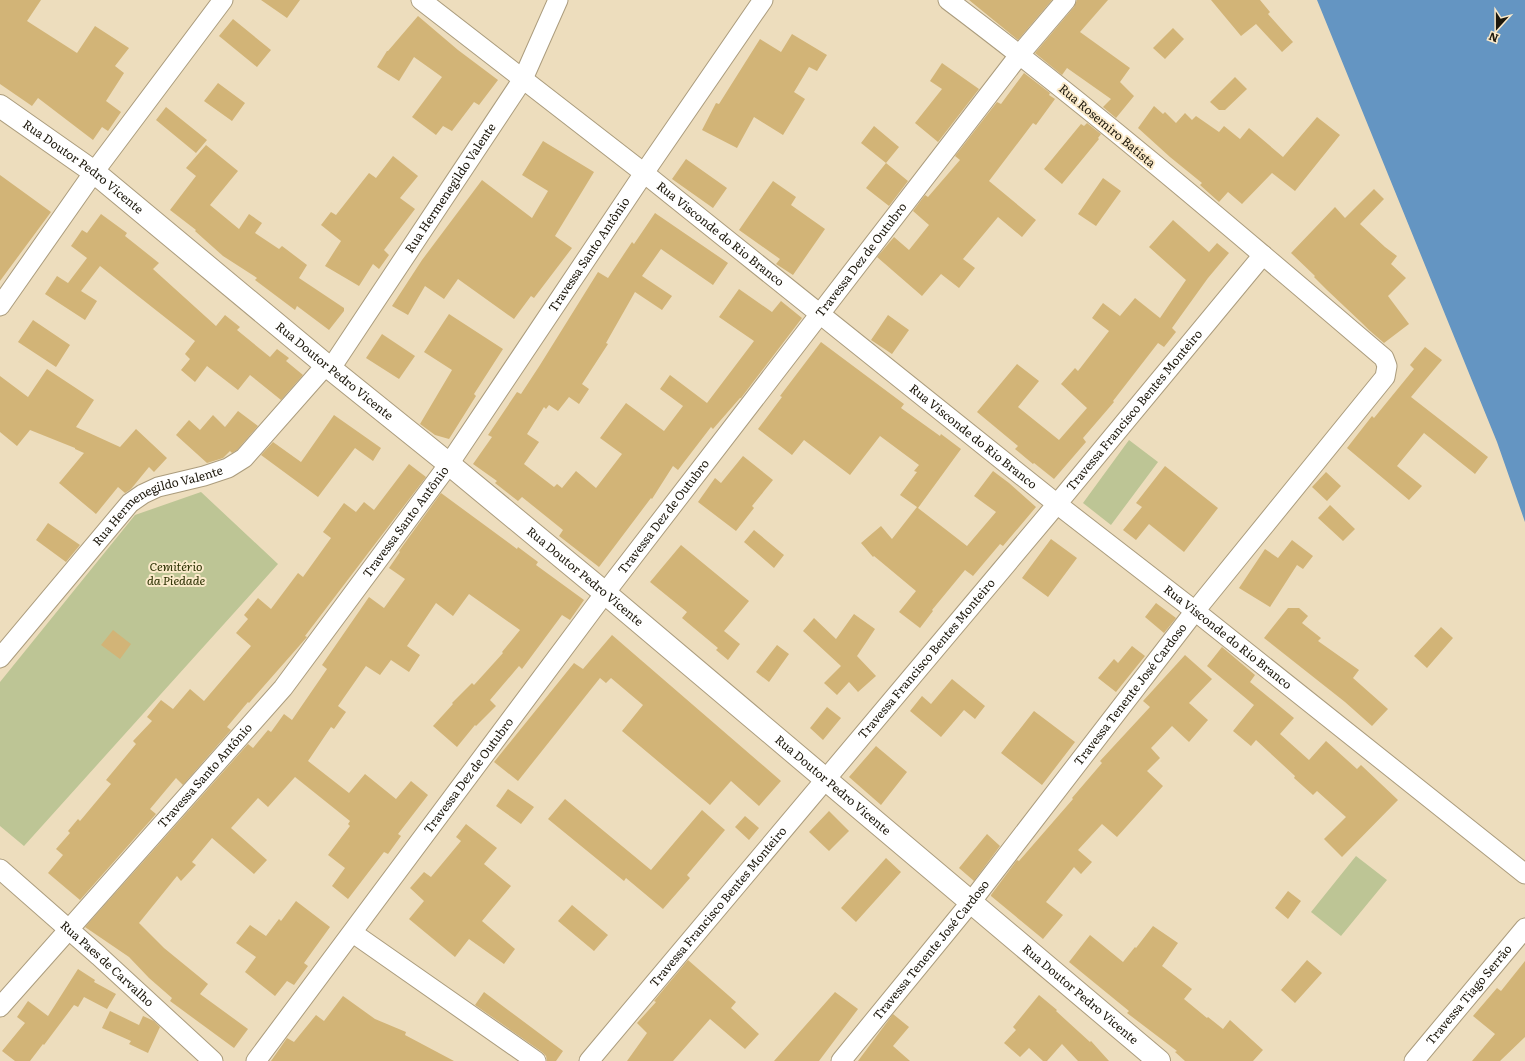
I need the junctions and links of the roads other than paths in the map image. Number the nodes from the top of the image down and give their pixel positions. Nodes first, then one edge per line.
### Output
1 (223, 0) edge
2 (421, 0) edge
3 (558, 0) edge
4 (763, 0) edge
5 (948, 0) edge
6 (1066, 0) edge
7 (1020, 54) junction
8 (523, 79) junction
9 (0, 106) edge
10 (94, 172) junction
11 (644, 173) junction
12 (1263, 255) junction
13 (0, 306) edge
14 (820, 314) junction
15 (328, 367) junction
16 (449, 464) junction
17 (1056, 504) junction
18 (605, 593) junction
19 (1195, 611) junction
20 (0, 658) edge
21 (825, 780) junction
22 (0, 869) edge
23 (1525, 874) edge
24 (971, 902) junction
25 (1525, 928) edge
26 (68, 930) junction
27 (352, 933) junction
28 (0, 1007) edge
29 (213, 1061) edge
30 (256, 1061) edge
31 (536, 1061) edge
32 (589, 1061) edge
33 (841, 1061) edge
34 (1159, 1061) edge
35 (1414, 1061) edge

1 - 10 street
2 - 8 street, Rua Visconde do Rio Branco
3 - 8 street, Rua Hermenegildo Valente
4 - 11 street, Travessa Santo Antônio
5 - 7 street, Rua Rosemiro Batista
6 - 7 street, Travessa Dez de Outubro
7 - 12 street, Rua Rosemiro Batista
7 - 14 street, Travessa Dez de Outubro
8 - 11 street, Rua Visconde do Rio Branco
8 - 15 street, Rua Hermenegildo Valente
9 - 10 street, Rua Doutor Pedro Vicente
10 - 13 street
10 - 15 street, Rua Doutor Pedro Vicente
11 - 14 street, Rua Visconde do Rio Branco
11 - 16 street, Travessa Santo Antônio
12 - 17 street, Travessa Francisco Bentes Monteiro
12 - 19 street, Travessa Tenente José Cardoso
14 - 17 street, Rua Visconde do Rio Branco
14 - 18 street, Travessa Dez de Outubro
15 - 16 street, Rua Doutor Pedro Vicente
15 - 20 street, Rua Hermenegildo Valente
16 - 18 street, Rua Doutor Pedro Vicente
16 - 26 street, Travessa Santo Antônio
17 - 19 street, Rua Visconde do Rio Branco
17 - 21 street, Travessa Francisco Bentes Monteiro
18 - 21 street, Rua Doutor Pedro Vicente
18 - 27 street, Travessa Dez de Outubro
19 - 23 street, Rua Visconde do Rio Branco
19 - 24 street, Travessa Tenente José Cardoso
21 - 24 street, Rua Doutor Pedro Vicente
21 - 32 street, Travessa Francisco Bentes Monteiro
22 - 26 street, Rua Paes de Carvalho
24 - 33 street, Travessa Tenente José Cardoso
24 - 34 street, Rua Doutor Pedro Vicente
25 - 35 street, Travessa Tiago Serrão
26 - 28 street, Travessa Santo Antônio
26 - 29 street, Rua Paes de Carvalho
27 - 30 street, Travessa Dez de Outubro
27 - 31 street

